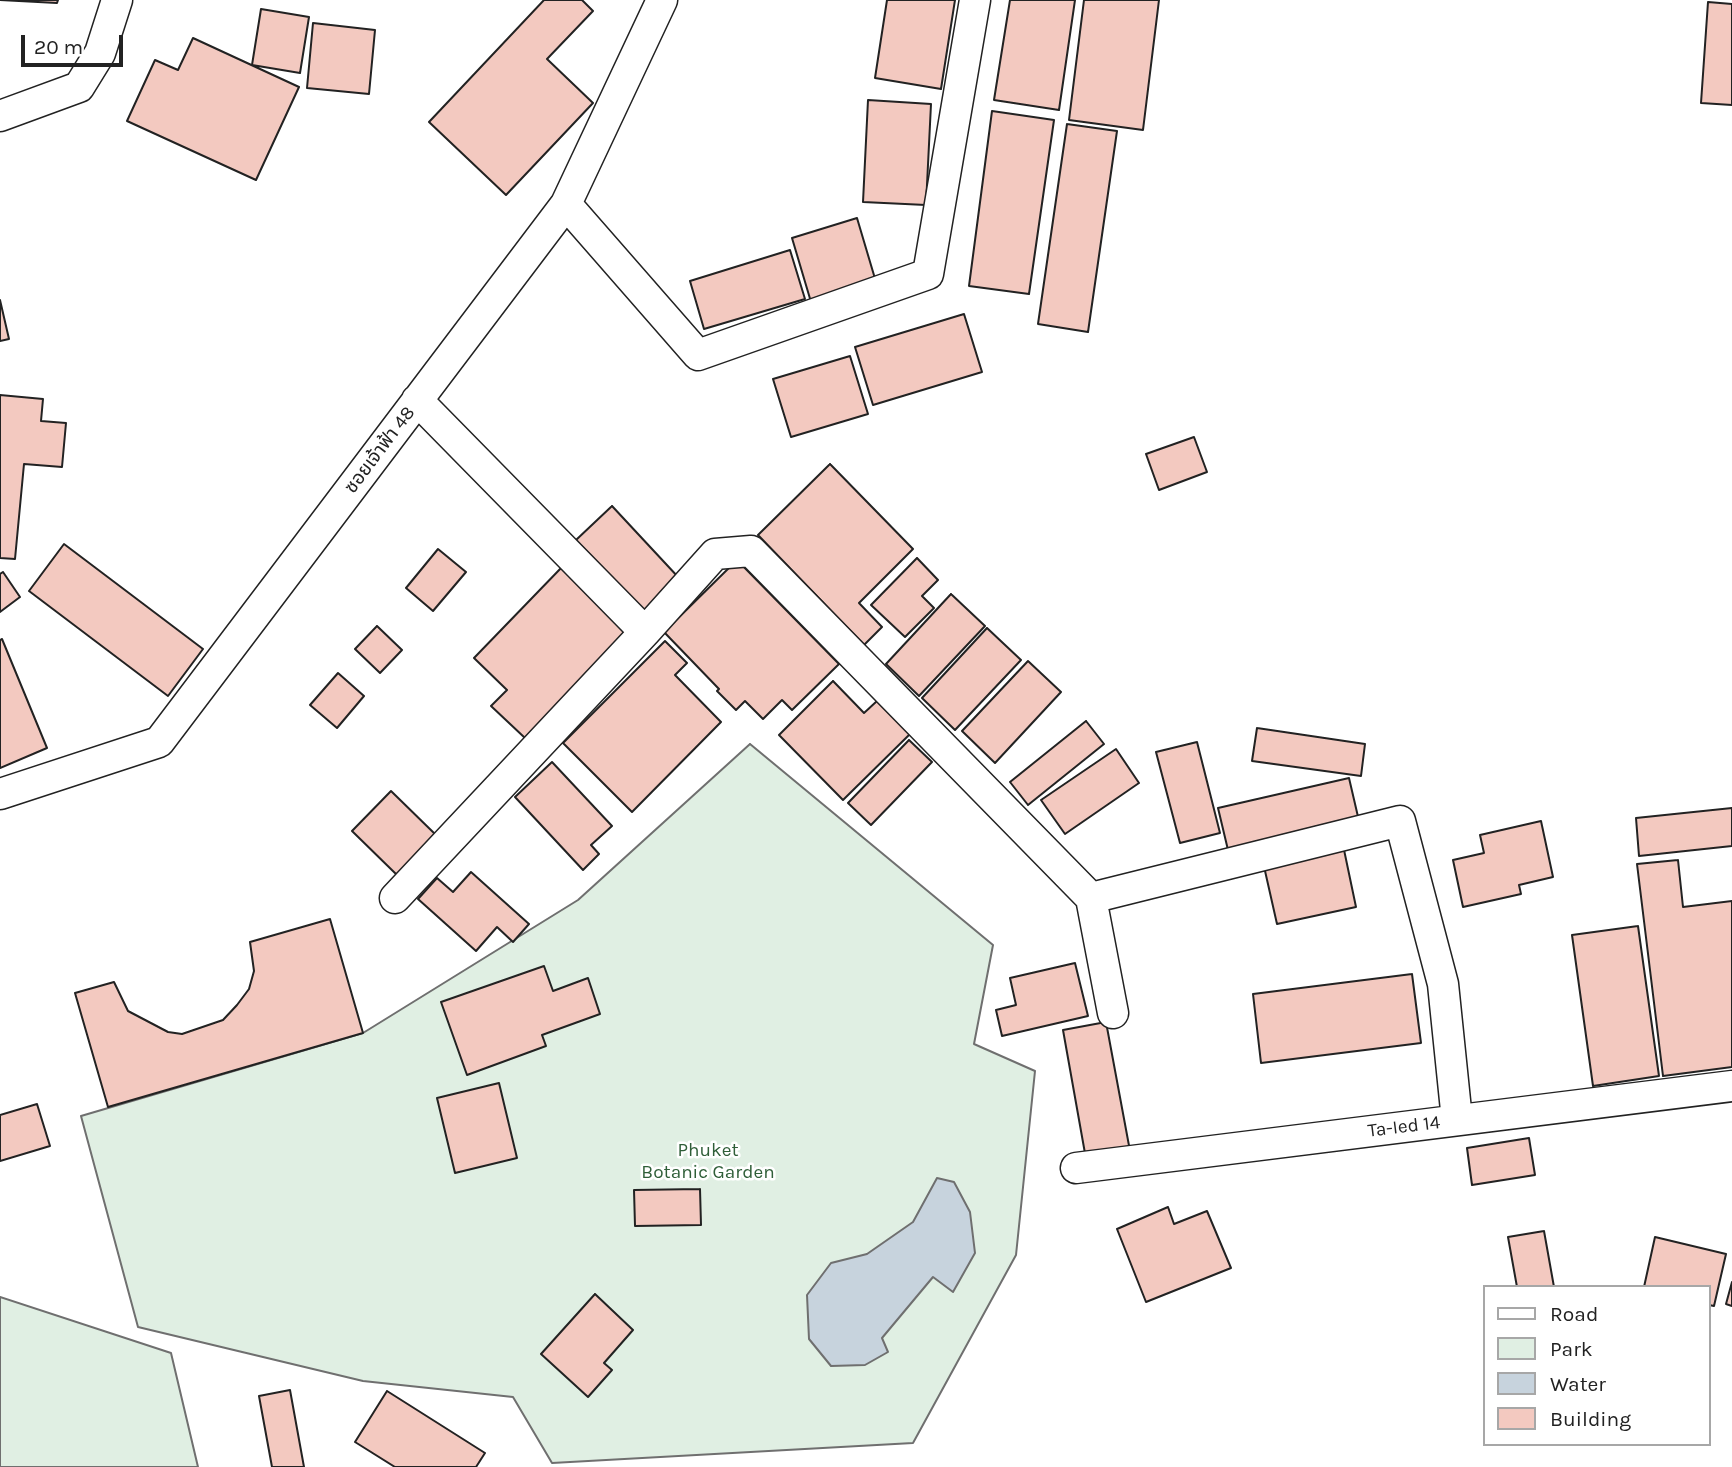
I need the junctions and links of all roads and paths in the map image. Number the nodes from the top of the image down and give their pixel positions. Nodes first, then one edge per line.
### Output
1 (117, 0) edge
2 (662, 0) edge
3 (975, 0) edge
4 (0, 116) edge
5 (566, 204) junction
6 (417, 400) junction
7 (645, 632) junction
8 (0, 794) edge
9 (395, 898) dead end
10 (1091, 898) junction
11 (1113, 1013) dead end
12 (1732, 1086) edge
13 (1457, 1120) junction
14 (1076, 1168) dead end

1 - 4 street
2 - 5 street, ซอยเจ้าฟ้า 48
3 - 5 street
5 - 6 street, ซอยเจ้าฟ้า 48
6 - 7 street
6 - 8 street, ซอยเจ้าฟ้า 48
7 - 9 street
7 - 10 street
10 - 11 street
10 - 13 street
12 - 13 street, Ta-Ied 14
13 - 14 street, Ta-Ied 14

